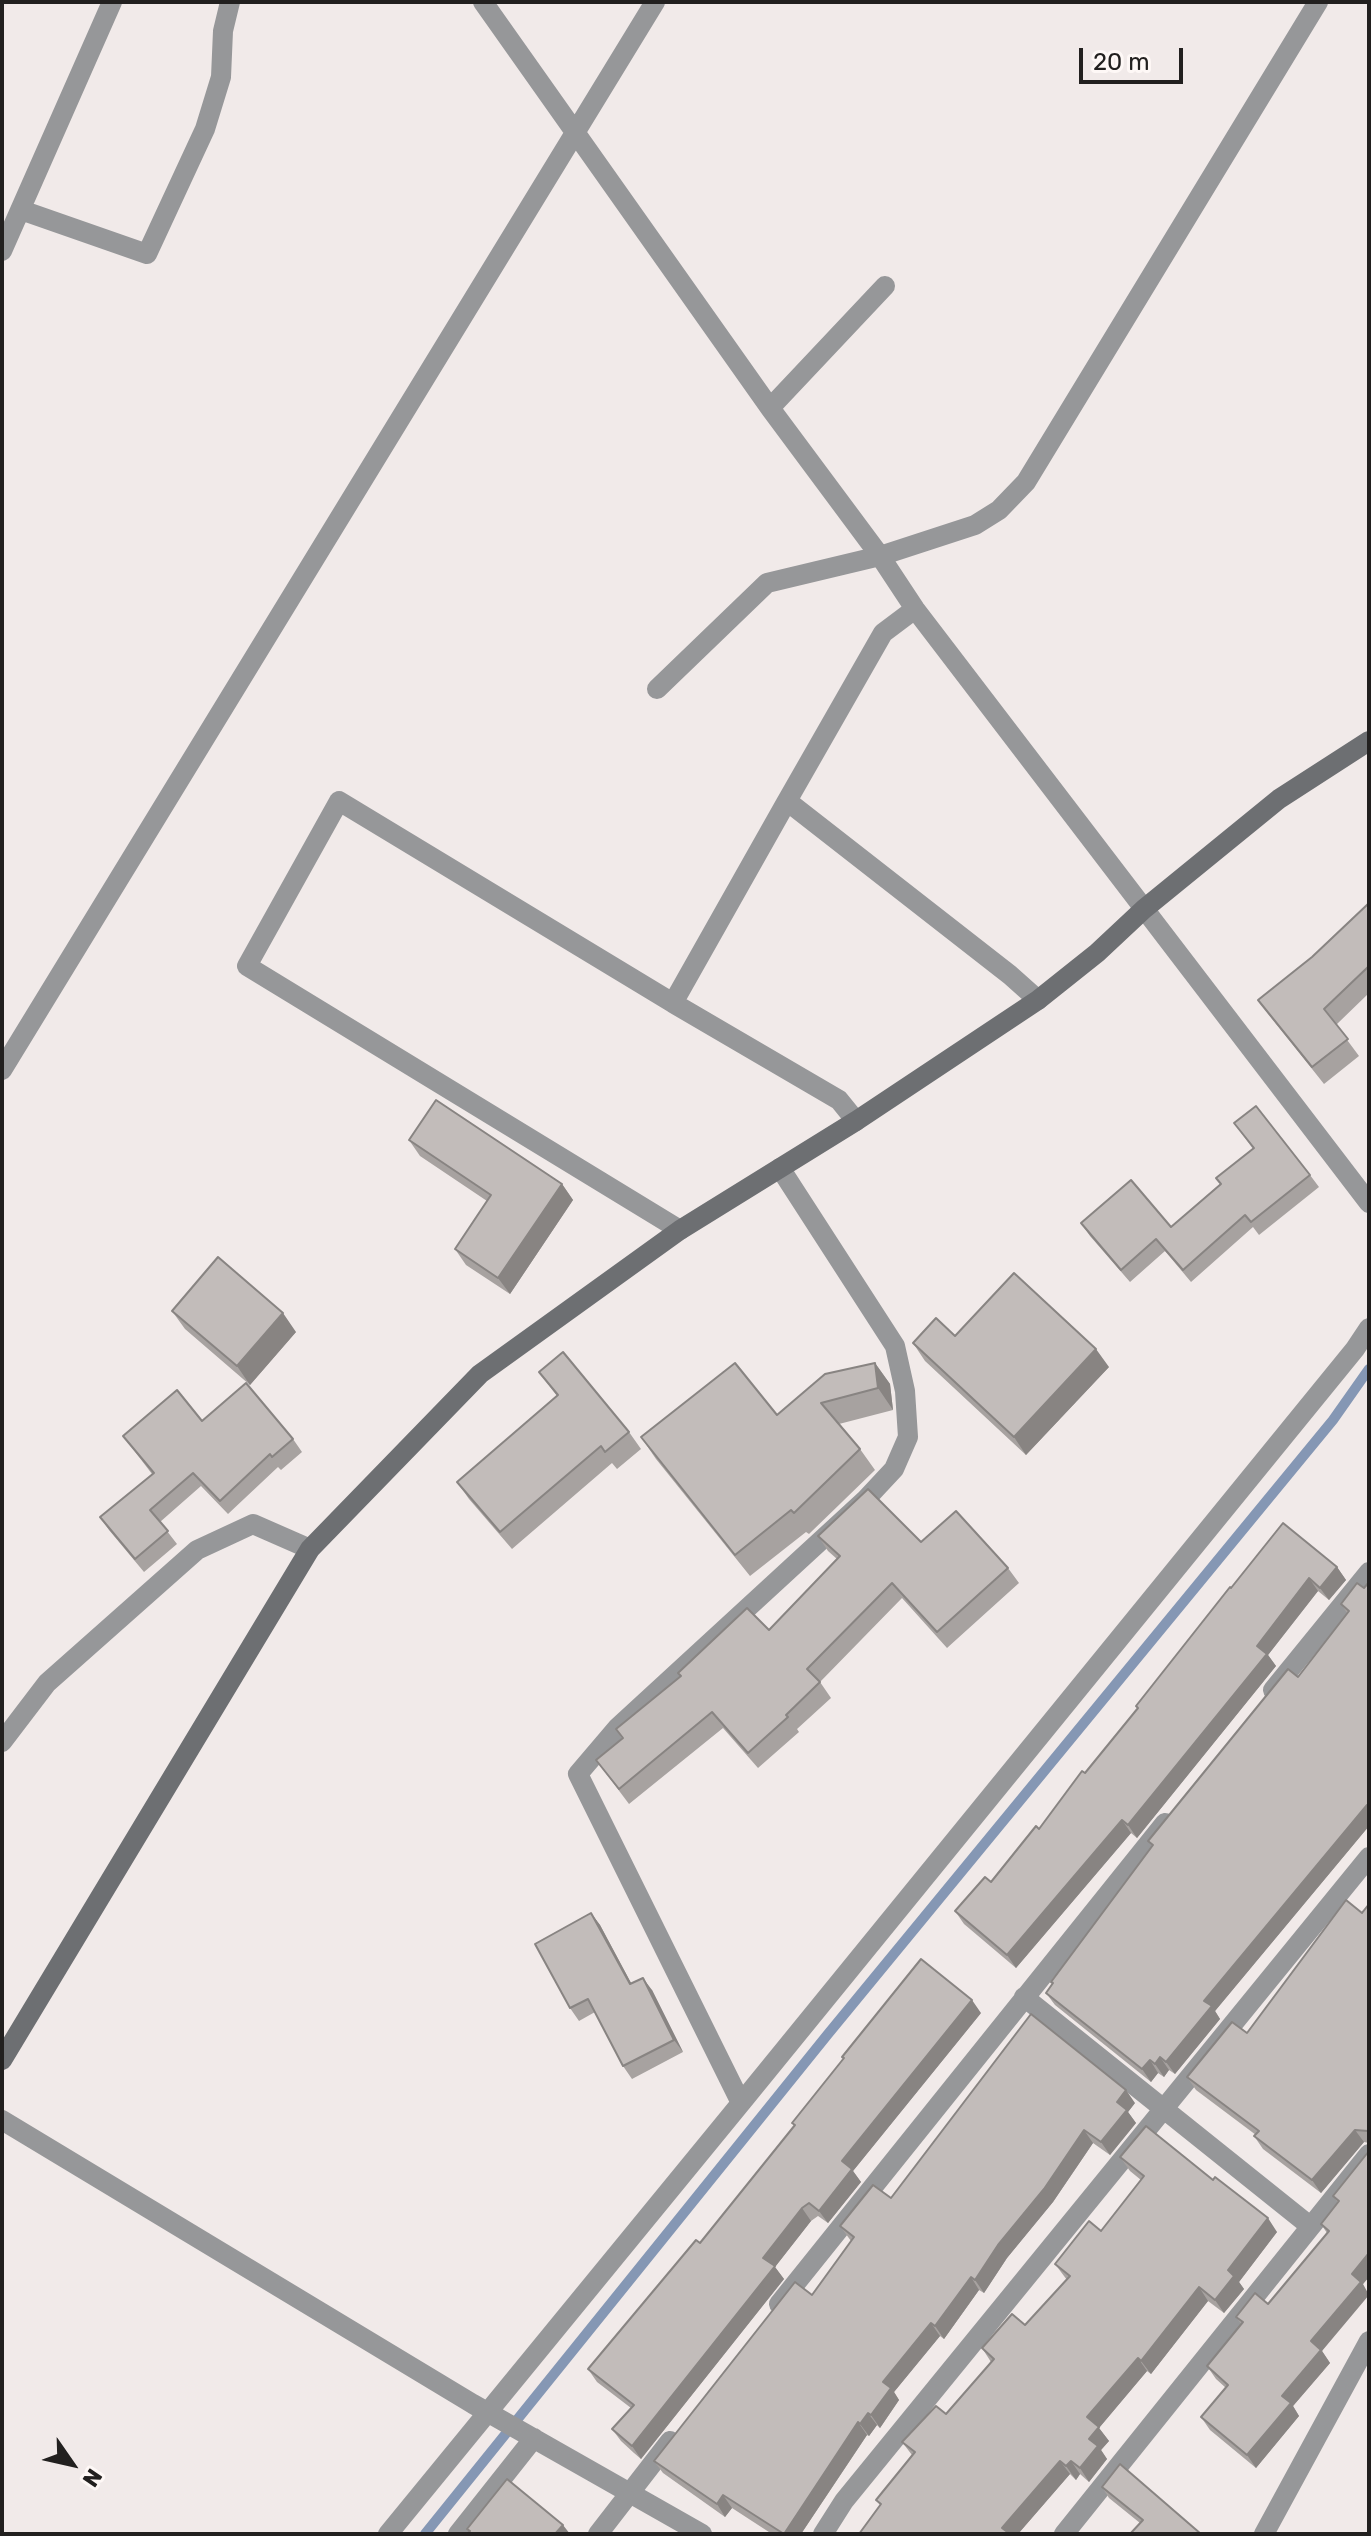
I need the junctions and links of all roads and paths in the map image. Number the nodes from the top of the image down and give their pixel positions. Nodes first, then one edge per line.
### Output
1 (112, 2) edge
2 (230, 2) edge
3 (483, 2) edge
4 (655, 2) edge
5 (1318, 2) edge
6 (574, 132) junction
7 (21, 210) junction
8 (2, 251) edge
9 (885, 286) dead end
10 (770, 408) junction
11 (880, 556) junction
12 (915, 609) junction
13 (657, 689) dead end
14 (1369, 741) edge
15 (787, 801) junction
16 (1144, 909) junction
17 (1038, 1000) junction
18 (673, 1003) junction
19 (2, 1070) edge
20 (856, 1121) junction
21 (780, 1168) junction
22 (1369, 1203) edge
23 (680, 1230) junction
24 (1369, 1328) edge
25 (310, 1549) junction
26 (1369, 1572) edge
27 (1259, 1707) edge
28 (2, 1742) edge
29 (1181, 1804) edge
30 (1369, 1857) edge
31 (1024, 1997) junction
32 (2, 2060) edge
33 (741, 2103) junction
34 (1164, 2109) junction
35 (2, 2120) edge
36 (1369, 2154) edge
37 (1310, 2226) junction
38 (768, 2318) edge
39 (1369, 2341) edge
40 (487, 2411) junction
41 (679, 2429) edge
42 (534, 2438) junction
43 (630, 2491) junction
44 (388, 2534) edge
45 (458, 2534) edge
46 (598, 2534) edge
47 (702, 2534) edge
48 (823, 2534) edge
49 (1064, 2534) edge
50 (1264, 2534) edge

1 - 7 street
2 - 7 street
3 - 6 street
4 - 6 street
5 - 11 street
6 - 10 street
6 - 19 street
7 - 8 street
9 - 10 street
10 - 11 street
11 - 12 street
11 - 13 street
12 - 15 street
12 - 16 street
14 - 16 street
15 - 17 street
15 - 18 street
16 - 17 street
16 - 22 street
17 - 20 street
18 - 20 street
18 - 23 street
20 - 21 street
21 - 23 street
21 - 33 street
23 - 25 street
24 - 33 street
25 - 28 street
25 - 32 street
26 - 27 street
29 - 31 street
30 - 34 street
31 - 34 street
31 - 38 street
33 - 40 street
34 - 37 street
34 - 48 street
35 - 40 street
36 - 37 street
37 - 49 street
39 - 50 street
40 - 42 street
40 - 44 street
41 - 43 street
42 - 43 street
42 - 45 street
43 - 46 street
43 - 47 street

